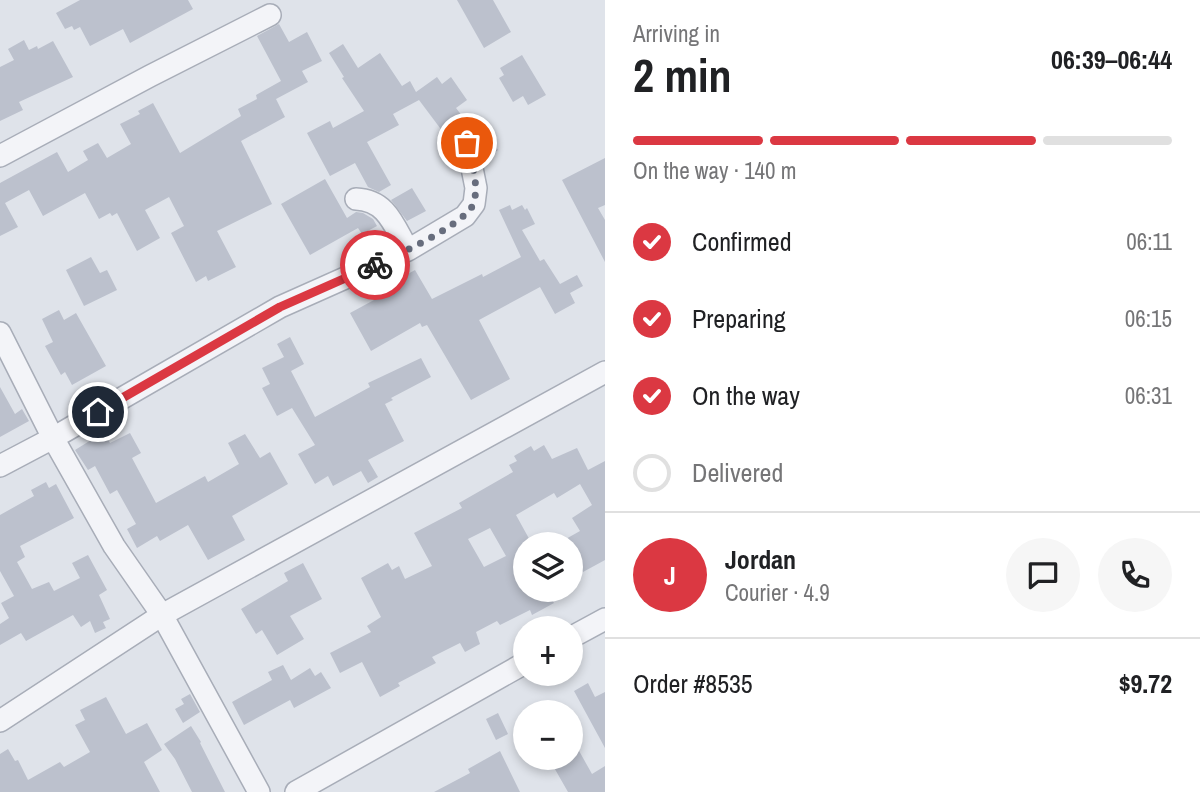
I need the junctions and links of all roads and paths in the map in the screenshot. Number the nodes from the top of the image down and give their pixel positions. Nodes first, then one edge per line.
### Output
1 (270, 15) dead end
2 (467, 143) dead end
3 (0, 156) edge
4 (356, 199) dead end
5 (408, 250) junction
6 (0, 333) edge
7 (605, 372) edge
8 (53, 438) junction
9 (0, 466) edge
10 (162, 615) junction
11 (605, 619) edge
12 (583, 631) edge
13 (513, 670) edge
14 (0, 721) edge
15 (259, 792) edge
16 (296, 792) edge

1 - 3 street
2 - 5 street
4 - 5 street
5 - 8 street
6 - 8 street
7 - 10 street
8 - 9 street
8 - 10 street
10 - 14 street
10 - 15 street
11 - 12 street
13 - 16 street

